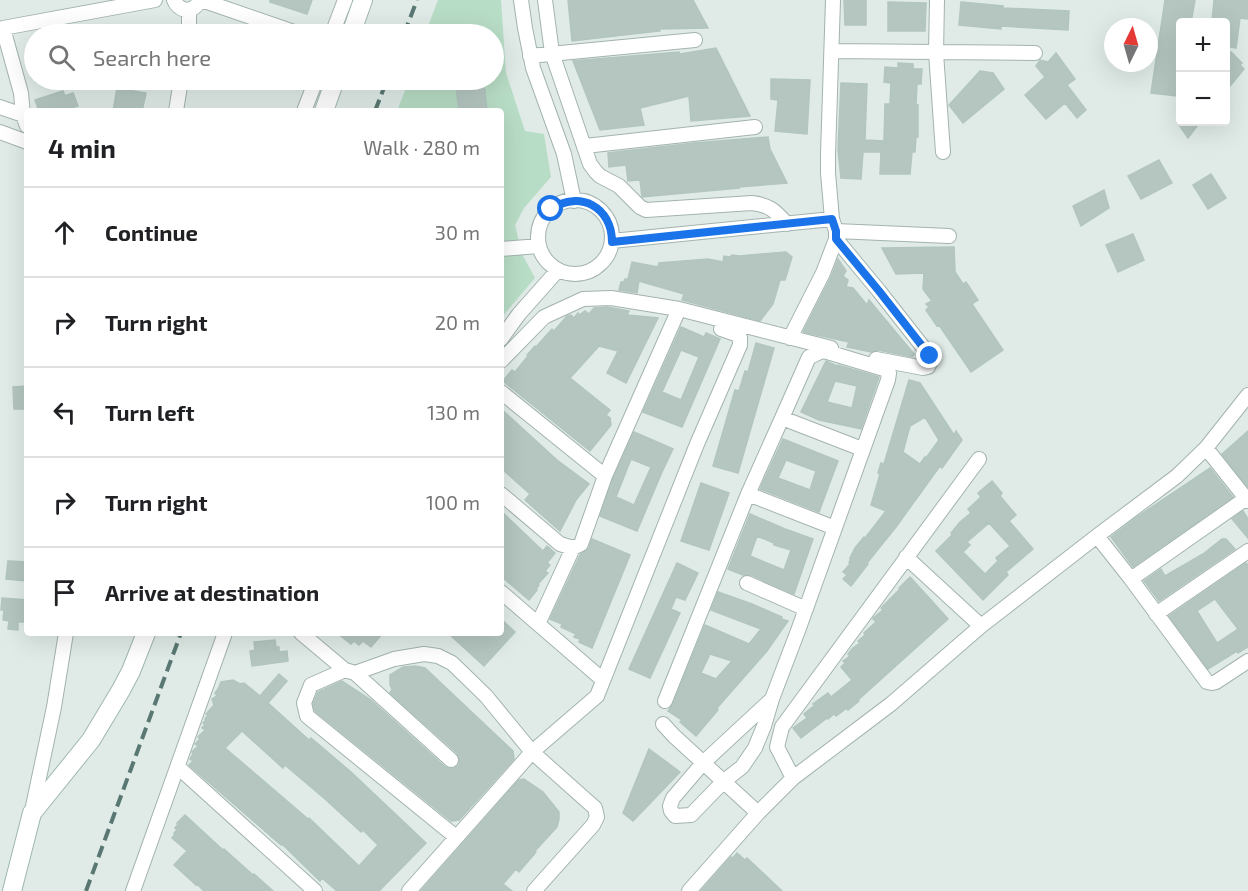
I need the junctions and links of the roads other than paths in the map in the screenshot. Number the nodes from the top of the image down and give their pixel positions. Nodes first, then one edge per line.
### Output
1 (154, 0) edge
2 (174, 0) edge
3 (200, 0) edge
4 (345, 0) edge
5 (363, 0) edge
6 (521, 0) edge
7 (546, 0) edge
8 (833, 0) edge
9 (937, 0) edge
10 (189, 10) junction
11 (1, 24) edge
12 (189, 24) edge
13 (271, 24) edge
14 (336, 24) edge
15 (355, 24) edge
16 (695, 40) dead end
17 (832, 51) junction
18 (552, 53) junction
19 (936, 53) junction
20 (1035, 53) dead end
21 (530, 56) junction
22 (179, 90) edge
23 (312, 90) edge
24 (331, 90) edge
25 (0, 107) edge
26 (176, 108) edge
27 (305, 108) edge
28 (325, 108) edge
29 (24, 114) edge
30 (24, 120) edge
31 (754, 127) dead end
32 (0, 132) edge
33 (24, 141) edge
34 (585, 146) junction
35 (943, 152) dead end
36 (574, 201) junction
37 (703, 207) junction
38 (787, 224) junction
39 (835, 230) junction
40 (705, 232) junction
41 (949, 236) dead end
42 (612, 242) junction
43 (539, 246) junction
44 (504, 249) edge
45 (558, 270) junction
46 (678, 313) junction
47 (504, 335) edge
48 (790, 338) junction
49 (504, 358) edge
50 (504, 394) edge
51 (1248, 395) edge
52 (782, 418) junction
53 (1206, 448) junction
54 (862, 449) junction
55 (979, 459) dead end
56 (605, 476) junction
57 (748, 494) junction
58 (504, 497) edge
59 (1247, 499) edge
60 (835, 528) junction
61 (1097, 536) junction
62 (573, 548) junction
63 (1248, 551) edge
64 (906, 557) junction
65 (1131, 579) junction
66 (747, 583) dead end
67 (504, 595) edge
68 (806, 609) junction
69 (1156, 614) junction
70 (538, 624) junction
71 (981, 626) junction
72 (66, 636) edge
73 (145, 636) edge
74 (223, 636) edge
75 (305, 636) edge
76 (1248, 661) edge
77 (350, 671) junction
78 (603, 680) junction
79 (771, 699) junction
80 (665, 701) dead end
81 (663, 724) dead end
82 (532, 752) junction
83 (451, 760) dead end
84 (703, 763) junction
85 (178, 767) junction
86 (793, 778) junction
87 (723, 782) junction
88 (32, 813) junction
89 (758, 813) junction
90 (456, 837) junction
91 (12, 891) edge
92 (133, 891) edge
93 (315, 891) edge
94 (409, 891) edge
95 (534, 891) edge
96 (689, 891) edge

1 - 11 street
2 - 10 street
3 - 10 street
3 - 13 street
4 - 14 street
5 - 15 street
6 - 21 street
7 - 18 street
8 - 17 street
9 - 19 street
10 - 12 street
11 - 29 street
16 - 18 street
17 - 19 street
17 - 39 street
18 - 21 street
18 - 34 street
19 - 20 street
19 - 35 street
21 - 36 street
22 - 26 street
23 - 27 street
24 - 28 street
25 - 30 street
31 - 34 street
32 - 33 street
34 - 37 street
36 - 42 street
36 - 43 street
37 - 38 street
37 - 40 street
38 - 39 street
38 - 40 street
39 - 41 street
39 - 48 street
39 - 48 street
40 - 42 street
42 - 45 street
43 - 44 street
43 - 45 street
45 - 47 street
46 - 48 street
46 - 49 street
46 - 56 street
46 - 78 street
50 - 56 street
51 - 53 street
52 - 54 street
52 - 54 street
52 - 57 street
53 - 59 street
53 - 61 street
54 - 60 street
55 - 64 street
56 - 62 street
57 - 60 street
57 - 80 street
58 - 62 street
59 - 65 street
60 - 68 street
61 - 65 street
61 - 71 street
62 - 70 street
63 - 69 street
64 - 71 street
64 - 86 street
65 - 69 street
66 - 68 street
67 - 70 street
68 - 79 street
69 - 76 street
70 - 78 street
71 - 86 street
72 - 88 street
73 - 88 street
74 - 85 street
75 - 77 street
77 - 82 street
77 - 83 street
77 - 90 street
78 - 82 street
79 - 84 street
79 - 87 street
81 - 84 street
82 - 90 street
82 - 95 street
84 - 87 street
84 - 87 street
85 - 92 street
85 - 93 street
86 - 89 street
87 - 89 street
88 - 91 street
89 - 96 street
90 - 94 street

